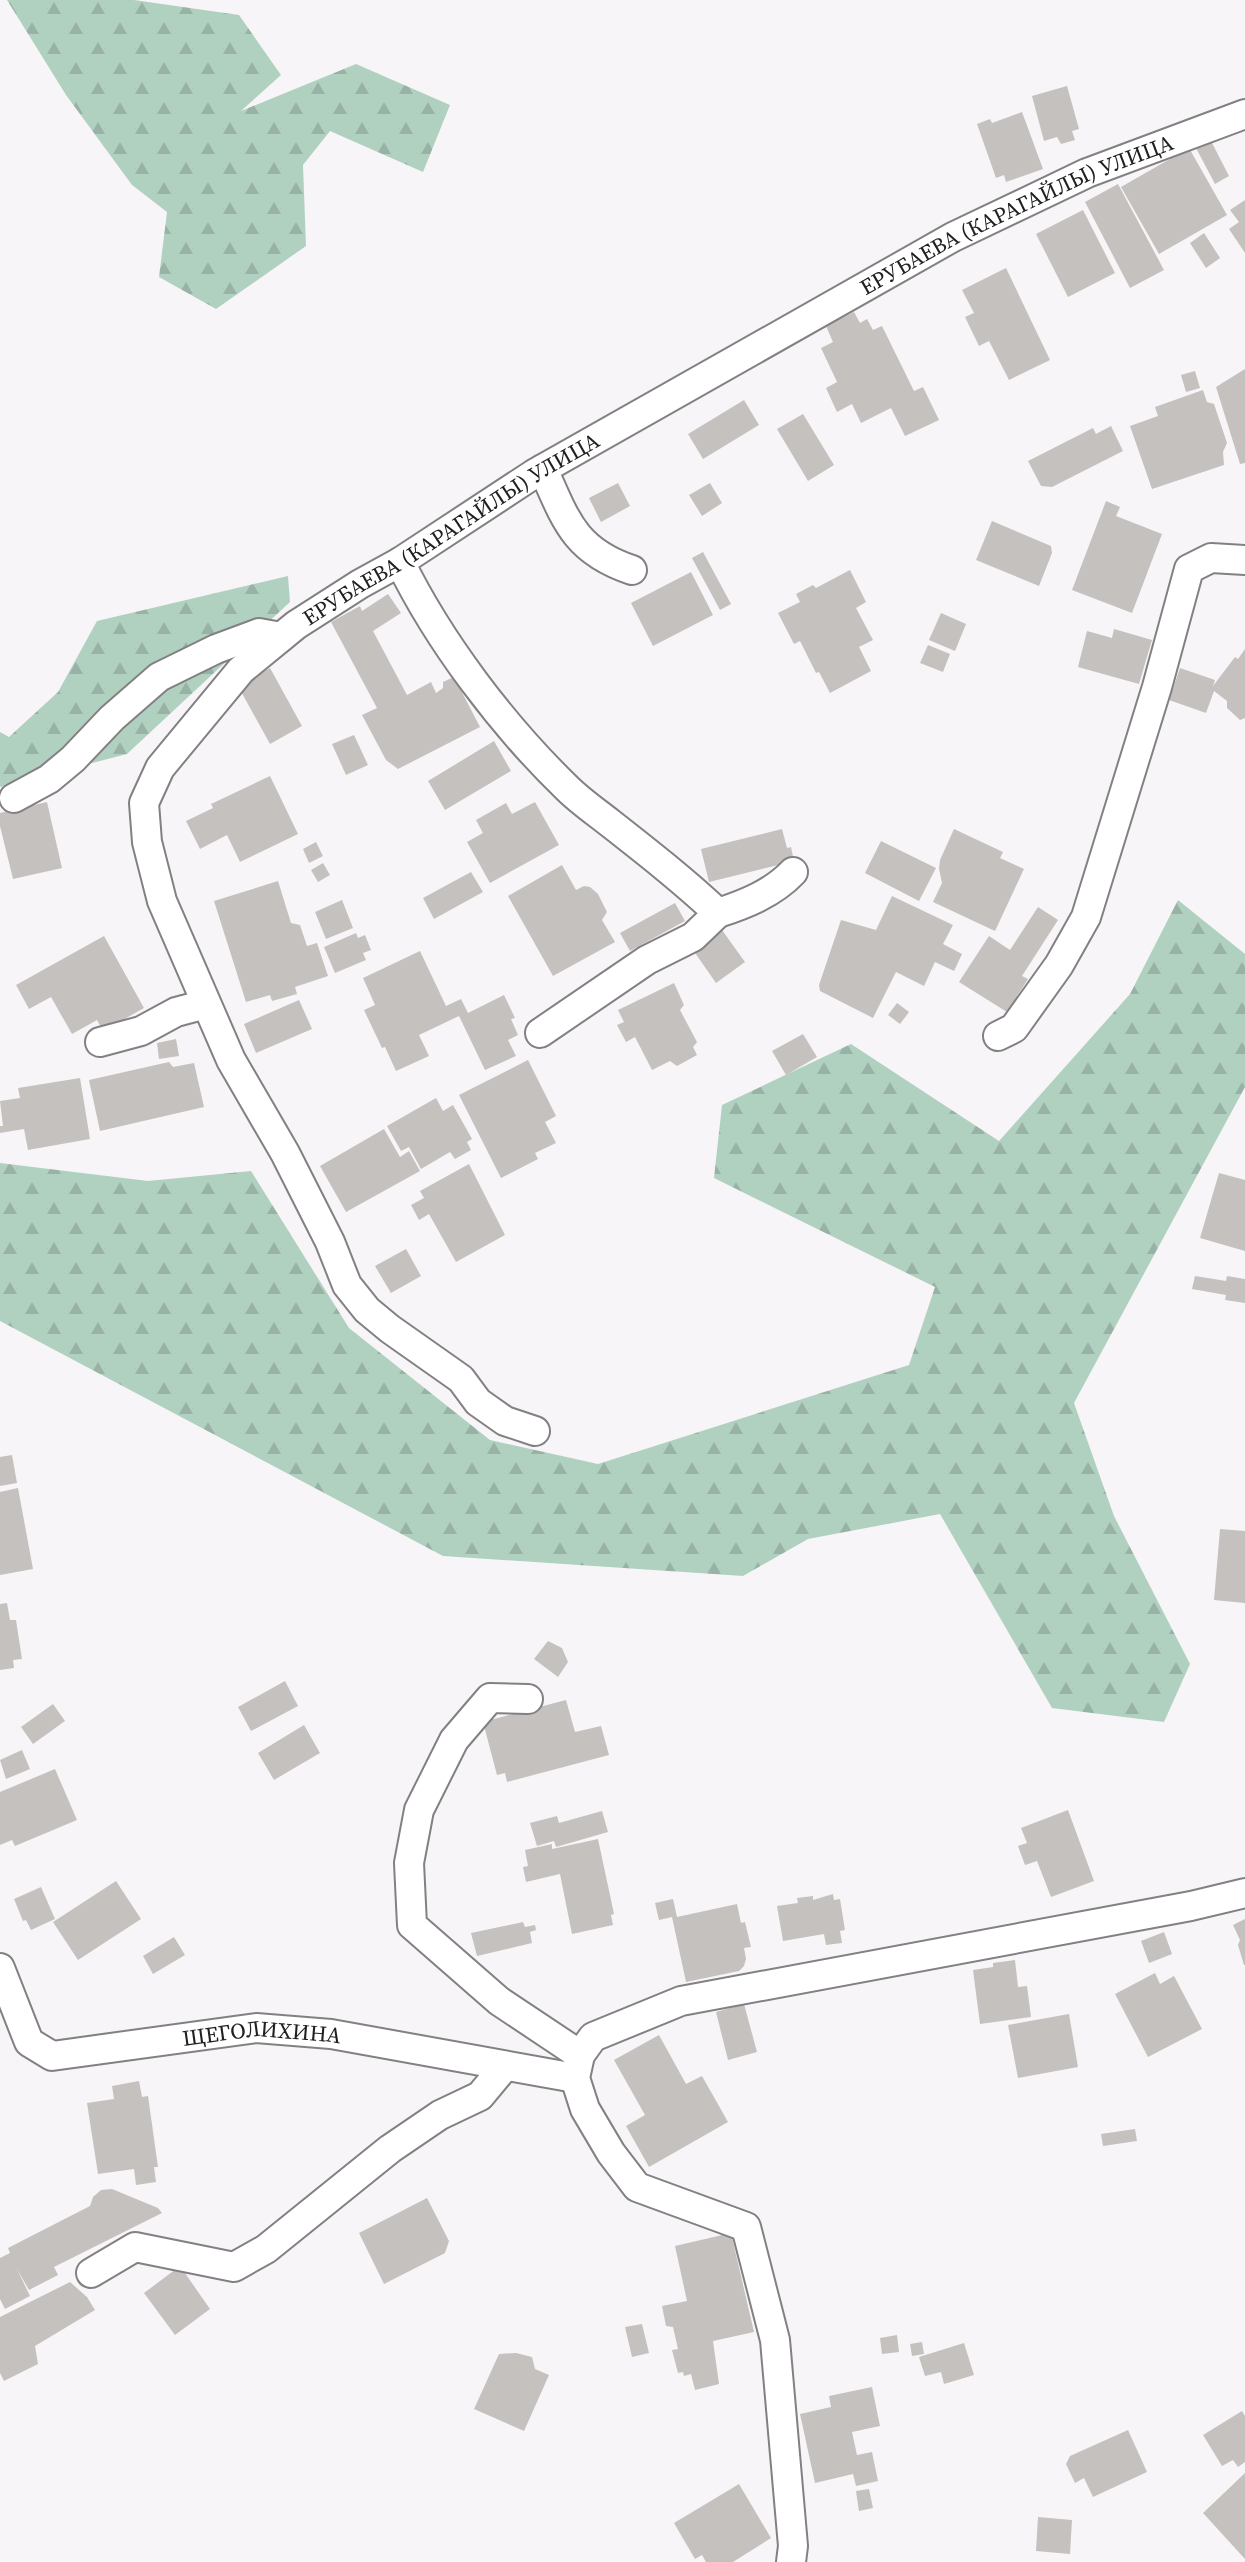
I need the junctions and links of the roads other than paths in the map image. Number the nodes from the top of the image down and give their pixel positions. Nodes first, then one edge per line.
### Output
1 (1245, 114) edge
2 (543, 469) junction
3 (1245, 560) edge
4 (400, 562) junction
5 (632, 570) dead end
6 (281, 637) junction
7 (14, 798) dead end
8 (793, 872) dead end
9 (718, 913) junction
10 (206, 1004) junction
11 (540, 1033) dead end
12 (998, 1036) dead end
13 (100, 1042) dead end
14 (535, 1431) dead end
15 (528, 1699) dead end
16 (1245, 1893) edge
17 (0, 1968) edge
18 (505, 2066) junction
19 (577, 2067) junction
20 (91, 2273) dead end
21 (791, 2562) edge

1 - 2 street, ЕРУБАЕВА (КАРАГАЙЛЫ) УЛИЦА
2 - 4 street, ЕРУБАЕВА (КАРАГАЙЛЫ) УЛИЦА
2 - 5 street
3 - 12 street
4 - 6 street, ЕРУБАЕВА (КАРАГАЙЛЫ) УЛИЦА
4 - 9 street
6 - 7 street
6 - 10 street, ЕРУБАЕВА (КАРАГАЙЛЫ) УЛИЦА
8 - 9 street
9 - 11 street
10 - 13 street
10 - 14 street, ЕРУБАЕВА (КАРАГАЙЛЫ) УЛИЦА
15 - 19 street
16 - 19 street
17 - 18 street, ЩЕГОЛИХИНА
18 - 19 street, ЩЕГОЛИХИНА
18 - 20 street
19 - 21 street

